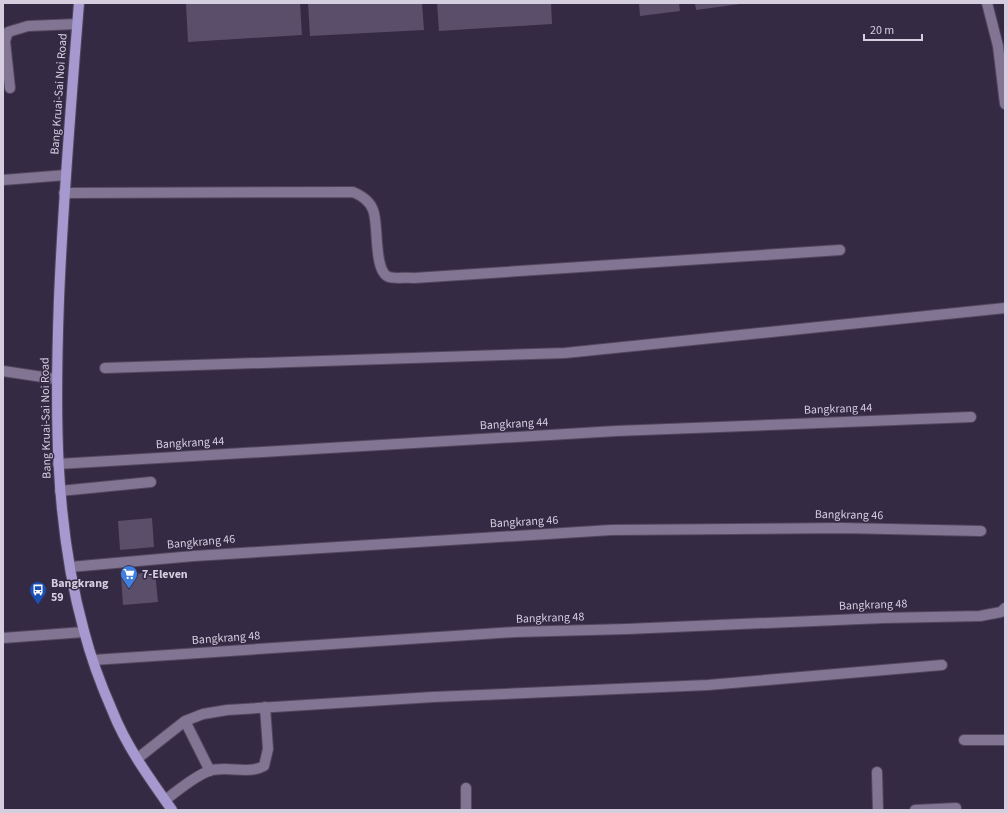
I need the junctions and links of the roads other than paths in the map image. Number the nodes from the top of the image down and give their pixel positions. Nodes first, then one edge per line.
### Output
1 (79, 3) edge
2 (987, 3) edge
3 (77, 24) junction
4 (1002, 45) edge
5 (10, 88) dead end
6 (1005, 104) edge
7 (66, 175) junction
8 (3, 180) edge
9 (64, 193) junction
10 (840, 250) dead end
11 (1005, 308) edge
12 (105, 368) dead end
13 (3, 371) edge
14 (56, 379) junction
15 (971, 417) dead end
16 (58, 464) junction
17 (151, 482) dead end
18 (60, 492) junction
19 (981, 531) dead end
20 (70, 567) junction
21 (1005, 608) edge
22 (84, 632) junction
23 (3, 638) edge
24 (93, 660) junction
25 (942, 665) dead end
26 (265, 707) junction
27 (185, 721) junction
28 (964, 740) dead end
29 (1005, 740) edge
30 (138, 758) junction
31 (210, 771) junction
32 (876, 772) dead end
33 (466, 788) dead end
34 (165, 800) junction
35 (956, 808) dead end
36 (172, 810) edge
37 (466, 810) edge
38 (878, 810) edge
39 (915, 810) edge

1 - 3 main road, Bang Kruai-Sai Noi Road
2 - 4 street
3 - 5 street
3 - 7 main road, Bang Kruai-Sai Noi Road
4 - 6 street
7 - 8 street
7 - 9 main road, Bang Kruai-Sai Noi Road
9 - 10 street
9 - 14 main road, Bang Kruai-Sai Noi Road
11 - 12 street
13 - 14 street
14 - 16 main road, Bang Kruai-Sai Noi Road
15 - 16 street, Bangkrang 44
16 - 18 main road, Bang Kruai-Sai Noi Road
17 - 18 street
18 - 20 main road, Bang Kruai-Sai Noi Road
19 - 20 street, Bangkrang 46
20 - 22 main road, Bang Kruai-Sai Noi Road
21 - 24 street, Bangkrang 48
22 - 23 street
22 - 24 main road, Bang Kruai-Sai Noi Road
24 - 30 main road, Bang Kruai-Sai Noi Road
25 - 26 street
26 - 27 street
26 - 31 street
27 - 30 street
27 - 31 street
28 - 29 street
30 - 34 main road, Bang Kruai-Sai Noi Road
31 - 34 street
32 - 38 street
33 - 37 street
34 - 36 main road, Bang Kruai-Sai Noi Road
35 - 39 street

